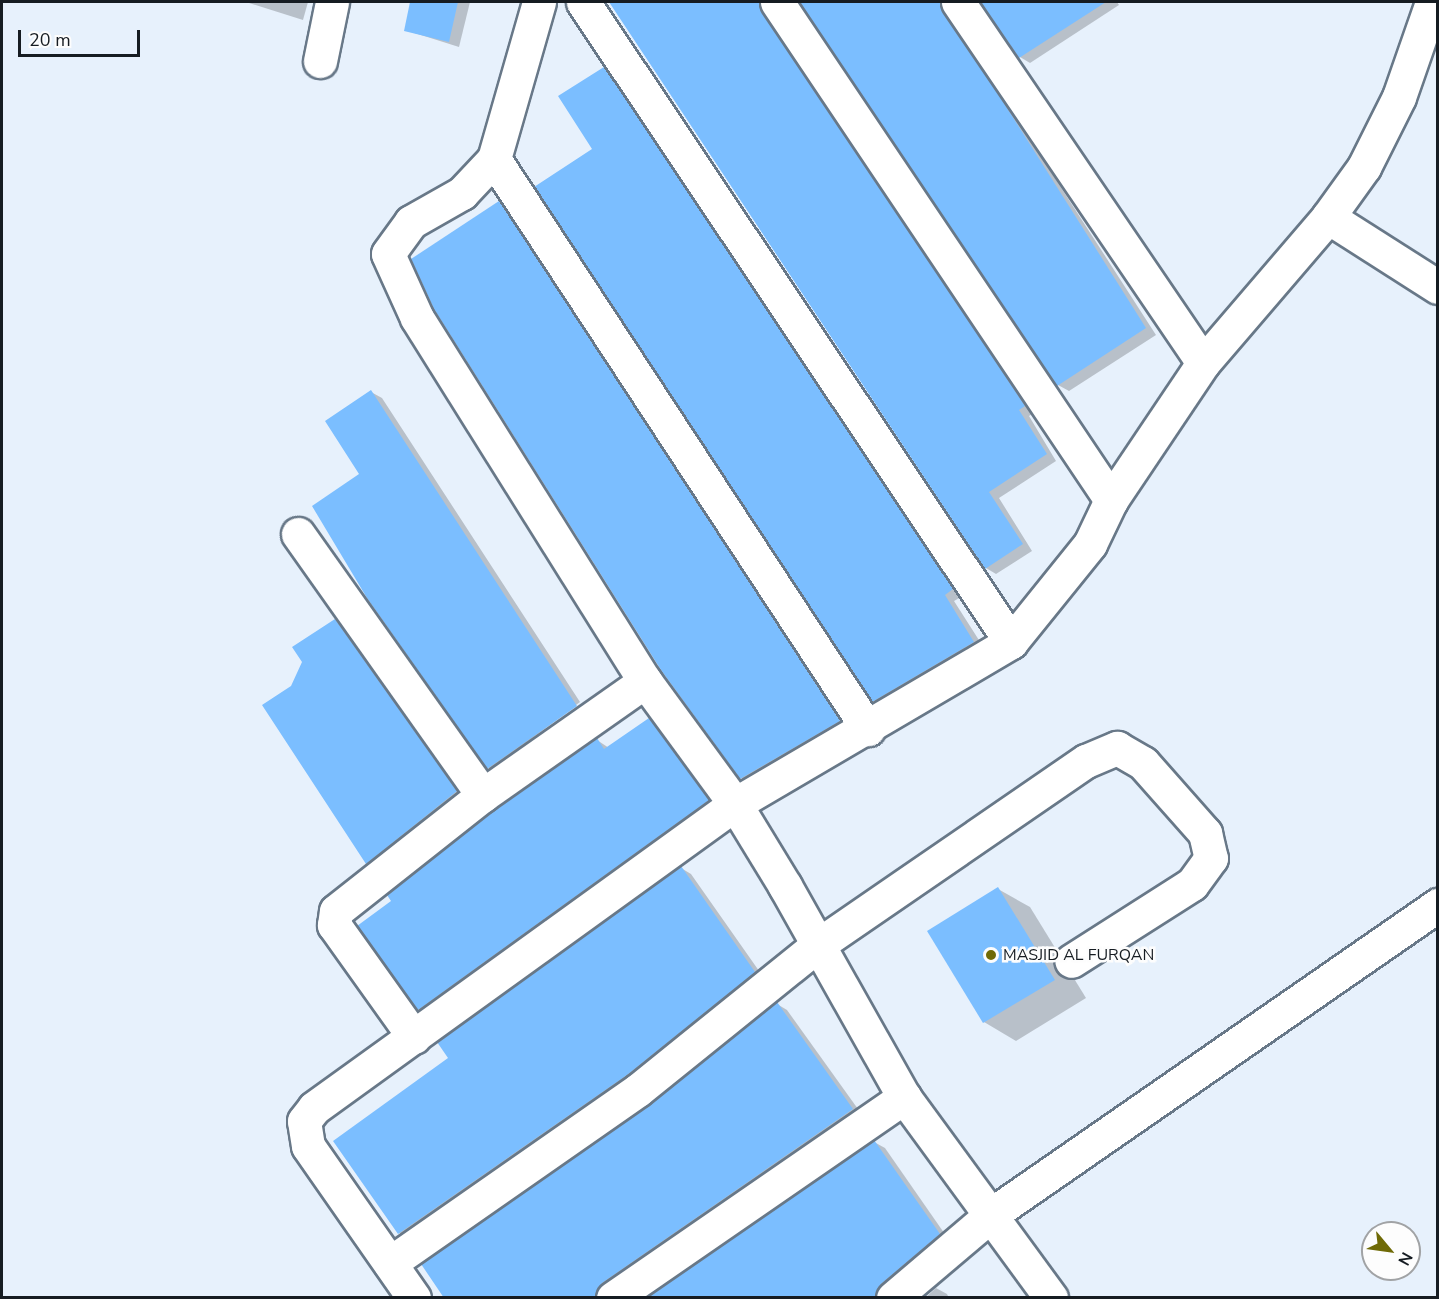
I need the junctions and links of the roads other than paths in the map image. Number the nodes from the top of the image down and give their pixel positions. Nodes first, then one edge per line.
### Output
1 (332, 2) edge
2 (540, 2) edge
3 (583, 2) edge
4 (777, 2) edge
5 (958, 2) edge
6 (1432, 2) edge
7 (320, 61) dead end
8 (494, 159) junction
9 (1328, 217) junction
10 (1437, 287) edge
11 (1203, 363) junction
12 (1111, 500) junction
13 (298, 534) dead end
14 (1011, 642) junction
15 (645, 681) junction
16 (868, 729) junction
17 (483, 795) junction
18 (735, 804) junction
19 (1437, 905) edge
20 (815, 947) junction
21 (1071, 961) dead end
22 (414, 1037) junction
23 (904, 1097) junction
24 (992, 1214) junction
25 (390, 1263) junction
26 (414, 1298) edge
27 (613, 1298) edge
28 (893, 1298) edge
29 (1051, 1298) edge

1 - 7 street
2 - 8 street
3 - 14 street
4 - 12 street
5 - 11 street
6 - 9 street
8 - 15 street
8 - 16 street
9 - 10 street
9 - 11 street
11 - 12 street
12 - 14 street
13 - 17 street
14 - 16 street
15 - 17 street
15 - 18 street
16 - 18 street
17 - 22 street
18 - 20 street
18 - 22 street
19 - 24 street
20 - 21 street
20 - 23 street
20 - 25 street
22 - 25 street
23 - 24 street
23 - 27 street
24 - 28 street
24 - 29 street
25 - 26 street

